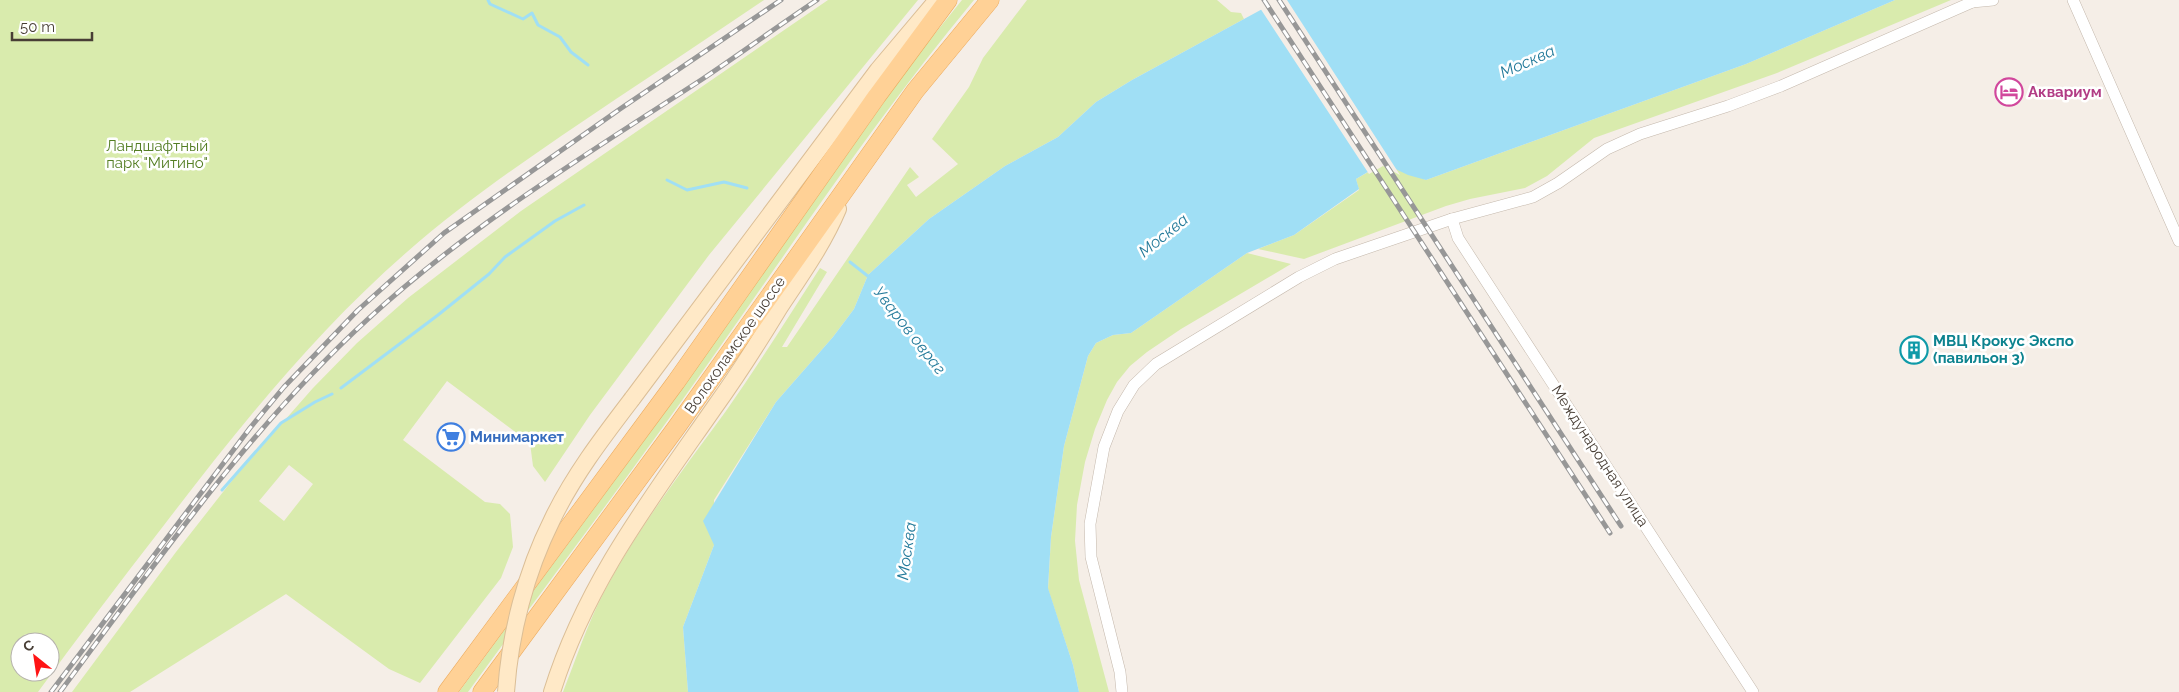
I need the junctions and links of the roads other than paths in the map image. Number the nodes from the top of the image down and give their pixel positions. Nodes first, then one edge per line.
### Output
1 (937, 0) edge
2 (948, 0) edge
3 (990, 0) edge
4 (1992, 0) edge
5 (2073, 0) edge
6 (1974, 1) edge
7 (846, 189) junction
8 (1452, 219) junction
9 (2179, 241) edge
10 (447, 692) edge
11 (482, 692) edge
12 (506, 692) edge
13 (552, 692) edge
14 (1122, 692) edge
15 (1753, 692) edge

1 - 12 main road, bridge
2 - 10 main road, Волоколамское шоссе
3 - 7 main road, Волоколамское шоссе
4 - 6 street
5 - 9 street
6 - 8 street
7 - 11 main road, Волоколамское шоссе
7 - 13 main road
8 - 14 street
8 - 15 street, Международная улица

